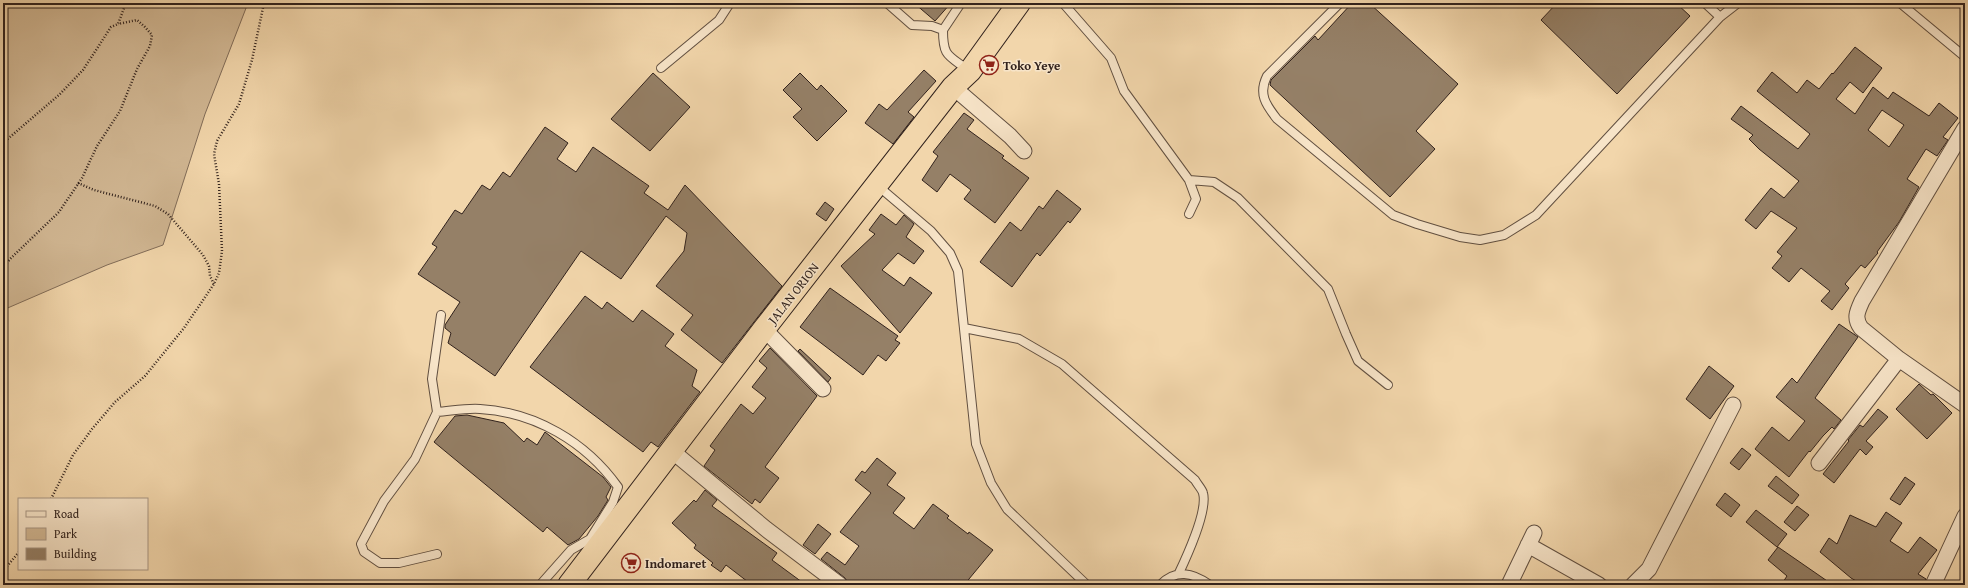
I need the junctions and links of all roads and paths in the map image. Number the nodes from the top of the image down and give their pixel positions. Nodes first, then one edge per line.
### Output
1 (126, 3) edge
2 (264, 3) edge
3 (730, 3) edge
4 (888, 3) edge
5 (961, 3) edge
6 (1019, 3) edge
7 (1063, 3) edge
8 (1340, 3) edge
9 (1705, 3) edge
10 (1738, 3) edge
11 (1900, 3) edge
12 (1720, 17) junction
13 (118, 24) junction
14 (944, 30) junction
15 (1965, 57) edge
16 (661, 68) dead end
17 (970, 72) junction
18 (953, 87) junction
19 (1965, 128) edge
20 (3, 143) edge
21 (1024, 151) dead end
22 (1189, 180) junction
23 (78, 183) junction
24 (877, 185) junction
25 (1189, 214) dead end
26 (3, 268) edge
27 (214, 284) junction
28 (441, 315) dead end
29 (964, 328) junction
30 (764, 329) junction
31 (1899, 360) junction
32 (1388, 385) dead end
33 (823, 389) dead end
34 (1733, 404) dead end
35 (1965, 405) edge
36 (437, 412) junction
37 (672, 451) junction
38 (1819, 463) dead end
39 (52, 498) edge
40 (1965, 516) edge
41 (593, 545) junction
42 (18, 553) edge
43 (437, 554) dead end
44 (3, 571) edge
45 (1180, 573) junction
46 (540, 585) edge
47 (569, 585) edge
48 (840, 585) edge
49 (1087, 585) edge
50 (1160, 585) edge
51 (1210, 585) edge
52 (1509, 585) edge
53 (1599, 585) edge
54 (1633, 585) edge
55 (1933, 585) edge

1 - 13 path
2 - 27 path
3 - 16 lane
4 - 14 lane
5 - 14 lane
6 - 17 highway, JALAN ORION
7 - 22 lane
8 - 12 lane
9 - 12 lane
10 - 12 lane
11 - 15 lane
13 - 20 path
13 - 23 path
14 - 17 lane
17 - 18 highway, JALAN ORION
18 - 21 street
18 - 24 highway, JALAN ORION
19 - 31 street
22 - 25 lane
22 - 32 lane
23 - 26 path
23 - 27 path
24 - 29 lane
24 - 30 highway, JALAN ORION
27 - 39 path
28 - 36 lane
29 - 45 lane
29 - 49 lane
30 - 33 street
30 - 37 highway, JALAN ORION
31 - 35 street
31 - 38 street
34 - 54 street
36 - 41 lane
36 - 43 lane
37 - 41 highway, JALAN ORION
37 - 48 street
40 - 55 street
41 - 46 lane
41 - 47 highway, JALAN ORION
42 - 44 path
45 - 50 lane
45 - 51 lane
52 - 53 street

